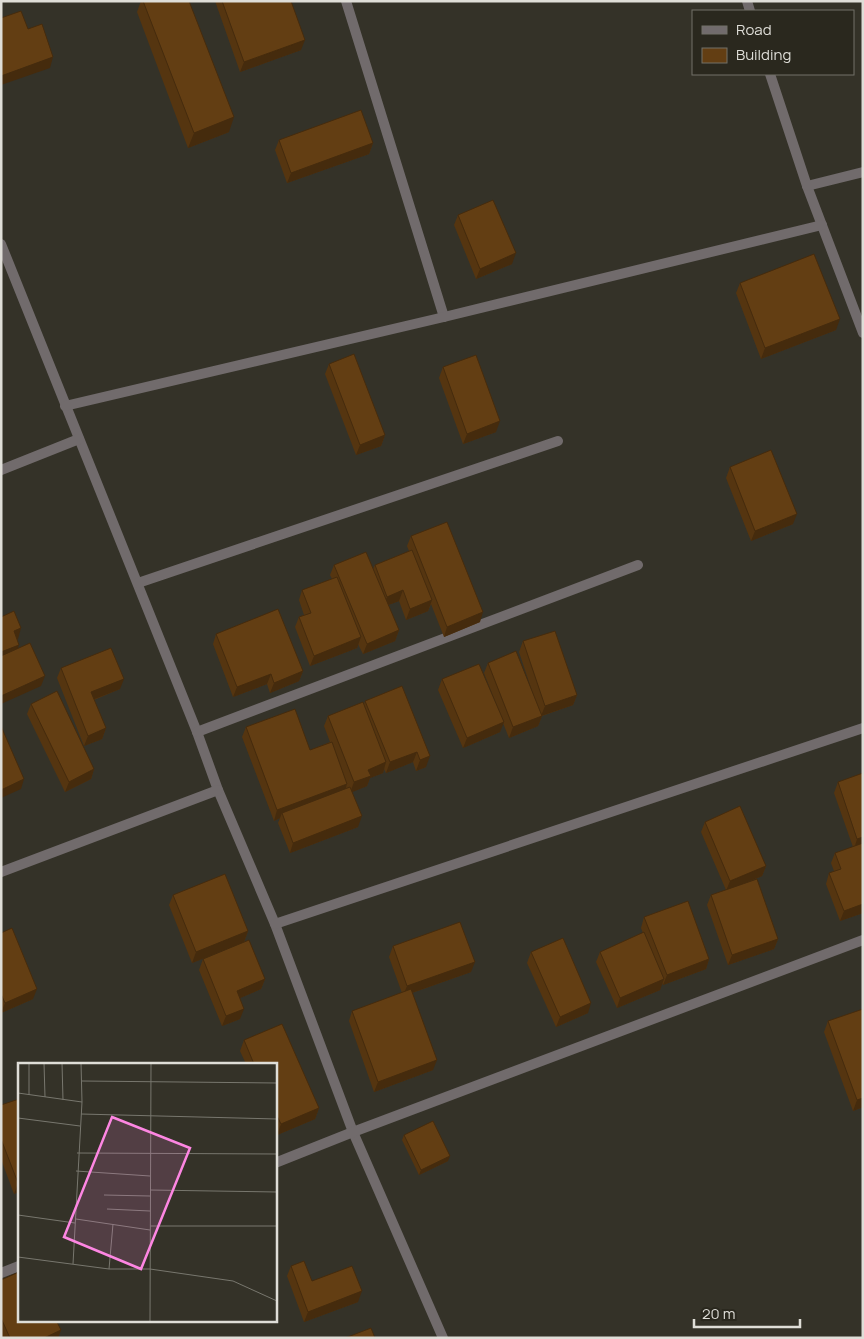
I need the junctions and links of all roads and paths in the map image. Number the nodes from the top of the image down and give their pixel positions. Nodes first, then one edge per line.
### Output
1 (346, 1) edge
2 (770, 75) edge
3 (863, 172) edge
4 (807, 186) junction
5 (822, 225) junction
6 (1, 244) edge
7 (444, 317) junction
8 (863, 333) edge
9 (66, 406) junction
10 (79, 439) junction
11 (558, 441) dead end
12 (1, 470) edge
13 (638, 565) dead end
14 (138, 583) junction
15 (863, 728) edge
16 (197, 732) junction
17 (218, 790) junction
18 (1, 872) edge
19 (275, 924) junction
20 (863, 940) edge
21 (353, 1132) junction
22 (276, 1163) edge
23 (18, 1266) edge
24 (1, 1273) edge
25 (444, 1338) edge

1 - 7 street
2 - 4 street
3 - 4 street
4 - 5 street
5 - 7 street
5 - 8 street
6 - 9 street
7 - 9 street
9 - 10 street
10 - 12 street
10 - 14 street
11 - 14 street
13 - 16 street
14 - 16 street
15 - 19 street
16 - 17 street
17 - 18 street
17 - 19 street
19 - 21 street
20 - 21 street
21 - 22 street
21 - 25 street
23 - 24 street

